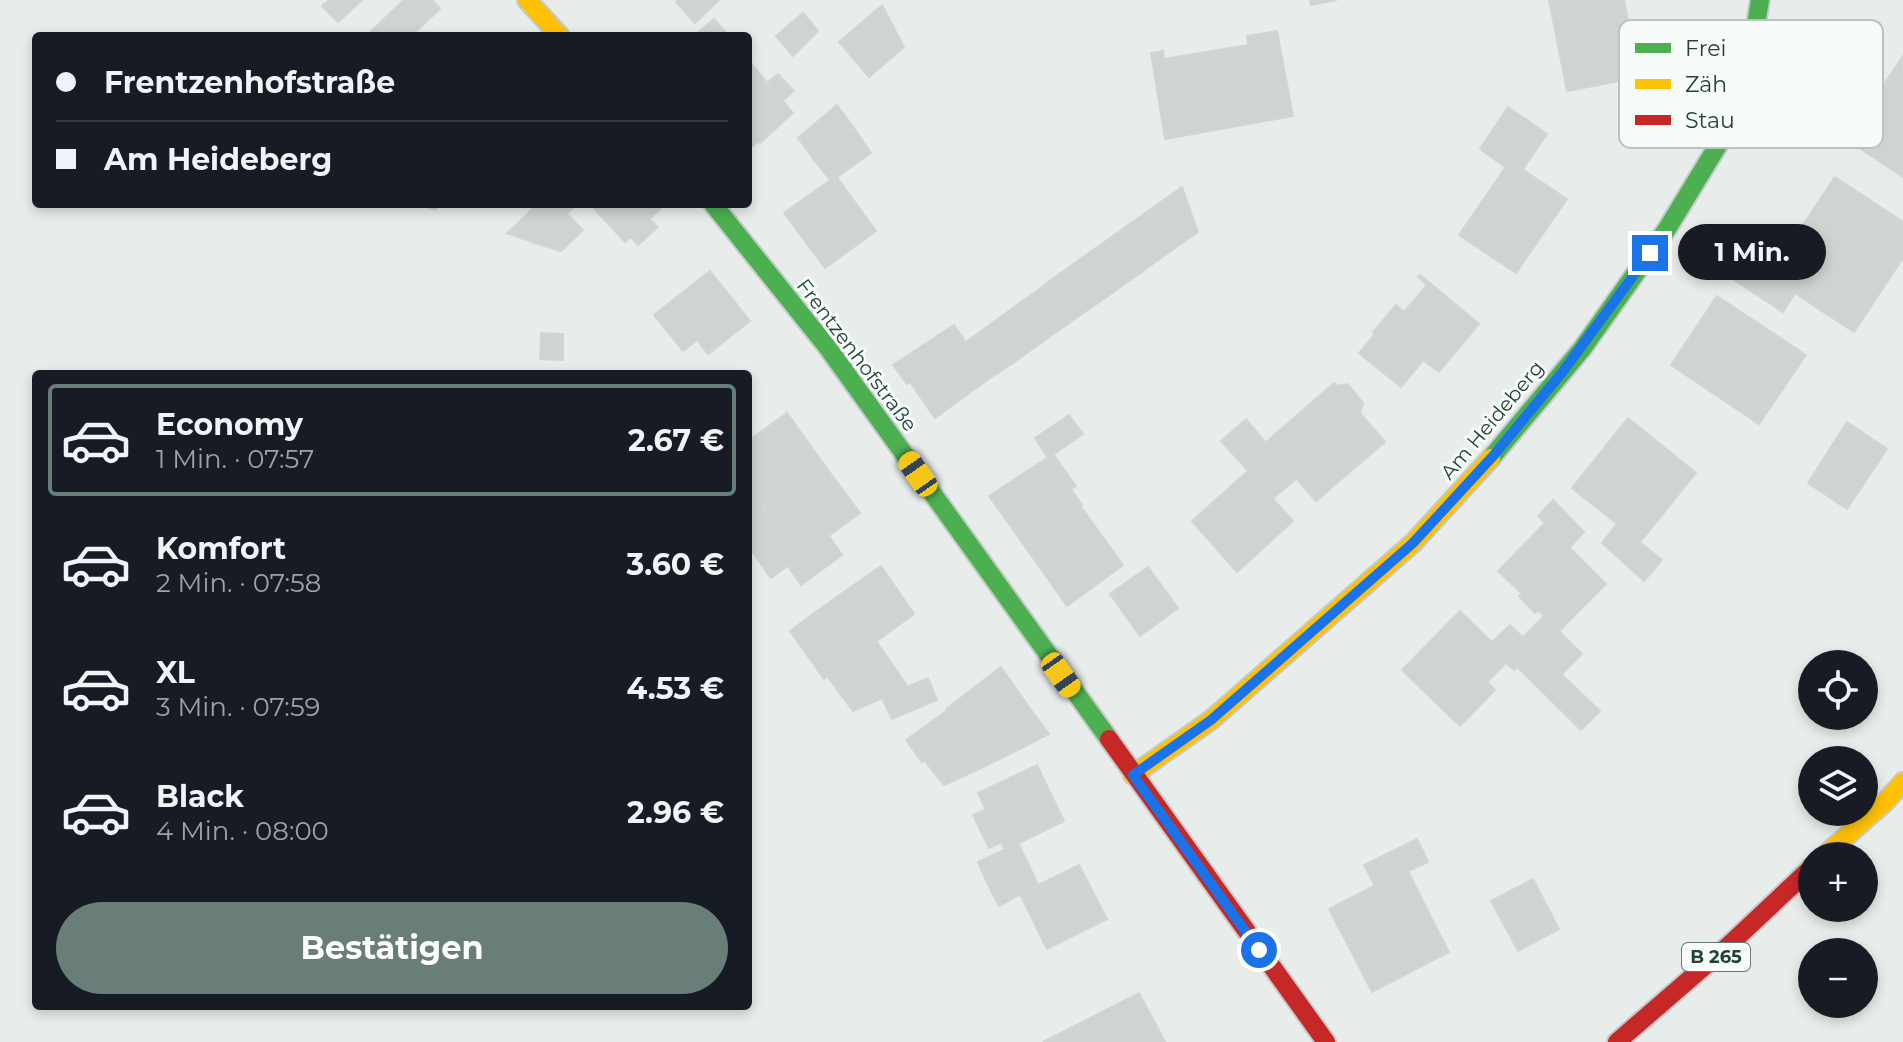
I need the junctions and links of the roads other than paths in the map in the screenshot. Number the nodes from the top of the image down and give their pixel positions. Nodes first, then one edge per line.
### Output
1 (527, 0) edge
2 (1760, 0) edge
3 (1757, 20) edge
4 (556, 32) edge
5 (1716, 148) edge
6 (716, 208) edge
7 (1133, 775) junction
8 (1903, 782) edge
9 (1885, 802) junction
10 (1903, 818) edge
11 (1840, 842) edge
12 (1798, 880) edge
13 (1326, 1042) edge
14 (1617, 1042) edge

1 - 4 street
2 - 3 street, Am Heideberg
5 - 7 street, Am Heideberg
6 - 7 street, Frentzenhofstraße
7 - 13 street, Frentzenhofstraße
8 - 9 street
9 - 10 street
9 - 11 street
12 - 14 street, B 265

